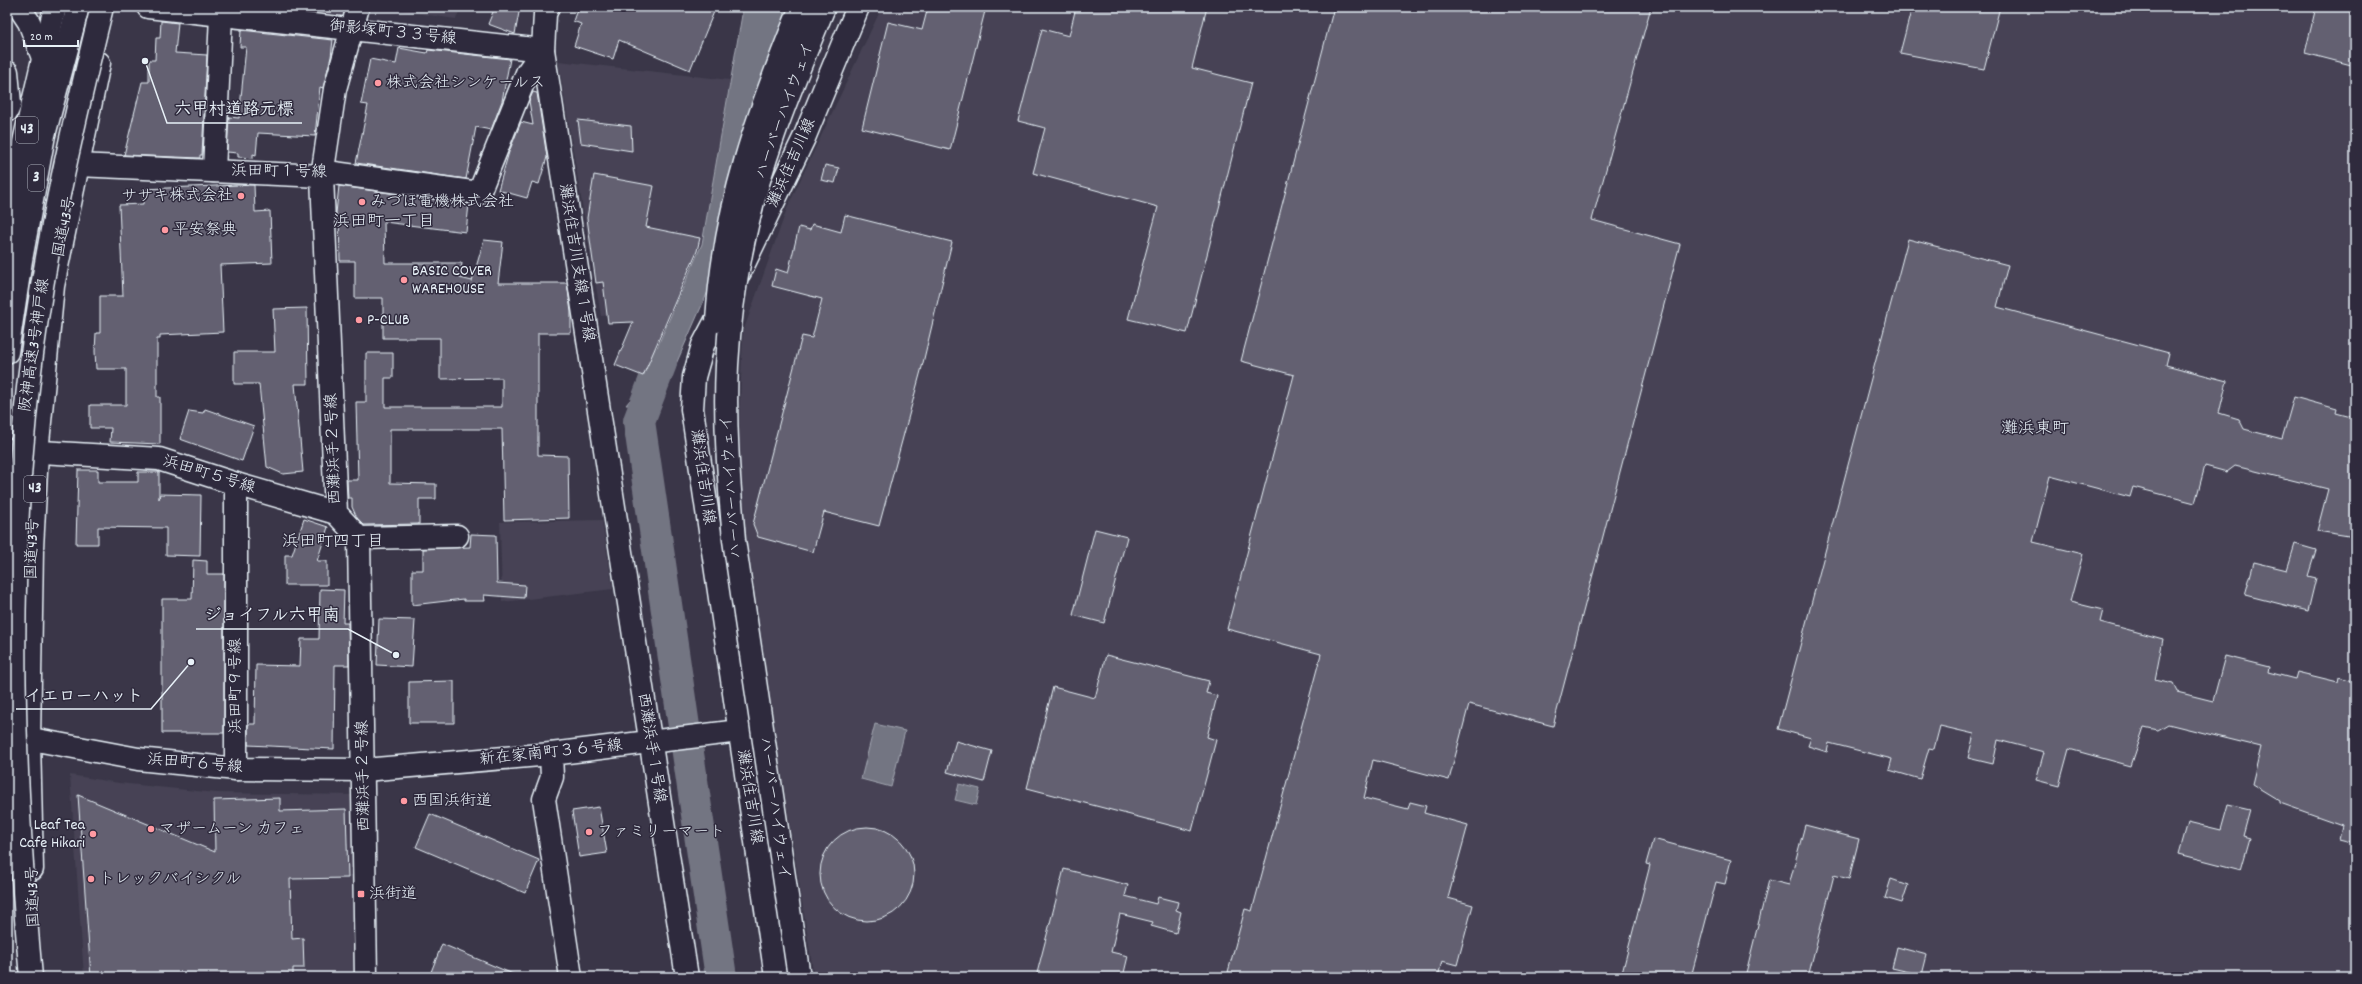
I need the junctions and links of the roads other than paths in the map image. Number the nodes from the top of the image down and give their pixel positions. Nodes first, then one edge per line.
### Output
1 (19, 7) edge
2 (55, 7) edge
3 (78, 7) edge
4 (102, 7) edge
5 (111, 7) edge
6 (148, 7) edge
7 (358, 7) edge
8 (548, 7) edge
9 (801, 7) edge
10 (824, 7) edge
11 (858, 7) edge
12 (221, 15) junction
13 (351, 28) junction
14 (543, 50) junction
15 (43, 58) junction
16 (7, 72) edge
17 (7, 112) edge
18 (77, 164) junction
19 (214, 171) junction
20 (322, 176) junction
21 (7, 255) edge
22 (7, 352) edge
23 (7, 450) edge
24 (37, 453) junction
25 (236, 484) junction
26 (336, 513) junction
27 (616, 519) joint
28 (457, 536) dead end
29 (359, 538) junction
30 (739, 731) junction
31 (7, 734) edge
32 (29, 740) junction
33 (651, 743) junction
34 (551, 754) junction
35 (236, 769) junction
36 (364, 770) junction
37 (30, 977) edge
38 (41, 977) edge
39 (366, 977) edge
40 (571, 977) edge
41 (687, 977) edge
42 (776, 977) edge
43 (788, 977) edge
44 (799, 977) edge

1 - 15 main road
2 - 15 main road, 43
3 - 22 main road, 阪神高速3号神戸線 / 3
4 - 37 main road, 阪神高速3号神戸線 / 3, bridge
5 - 18 main road, 国道43号 / 43
6 - 12 main road, 御影塚町３３号線
7 - 13 main road, 西灘浜手２号線
8 - 14 main road, 灘浜住吉川支線１号線
9 - 43 main road, ハーバーハイウェイ, bridge
10 - 44 main road, ハーバーハイウェイ, bridge
11 - 30 main road, 灘浜住吉川線
12 - 13 main road, 御影塚町３３号線
12 - 19 main road
13 - 14 main road, 御影塚町３３号線
13 - 20 main road, 西灘浜手２号線
14 - 20 main road, 浜田町１号線
14 - 27 main road, 灘浜住吉川支線１号線
15 - 21 main road, 43
16 - 17 main road
18 - 19 main road, 浜田町１号線
18 - 24 main road, 国道43号 / 43
19 - 20 main road, 浜田町１号線
20 - 26 main road, 西灘浜手２号線
23 - 24 main road, 浜田町５号線
24 - 25 main road, 浜田町５号線
24 - 32 main road, 国道43号 / 43
25 - 26 main road, 浜田町５号線
25 - 35 main road, 浜田町９号線
26 - 29 main road, 西灘浜手２号線
27 - 33 main road, 西灘浜手１号線
28 - 29 main road
29 - 36 main road, 西灘浜手２号線
30 - 33 main road, 新在家南町３６号線
30 - 42 main road, 灘浜住吉川線
31 - 32 main road, 浜田町６号線
32 - 35 main road, 浜田町６号線
32 - 38 main road, 国道43号 / 43
33 - 34 main road, 新在家南町３６号線
33 - 41 main road, 西灘浜手１号線
34 - 36 main road, 新在家南町３６号線
34 - 40 main road
35 - 36 main road, 浜田町６号線
36 - 39 main road, 西灘浜手２号線

